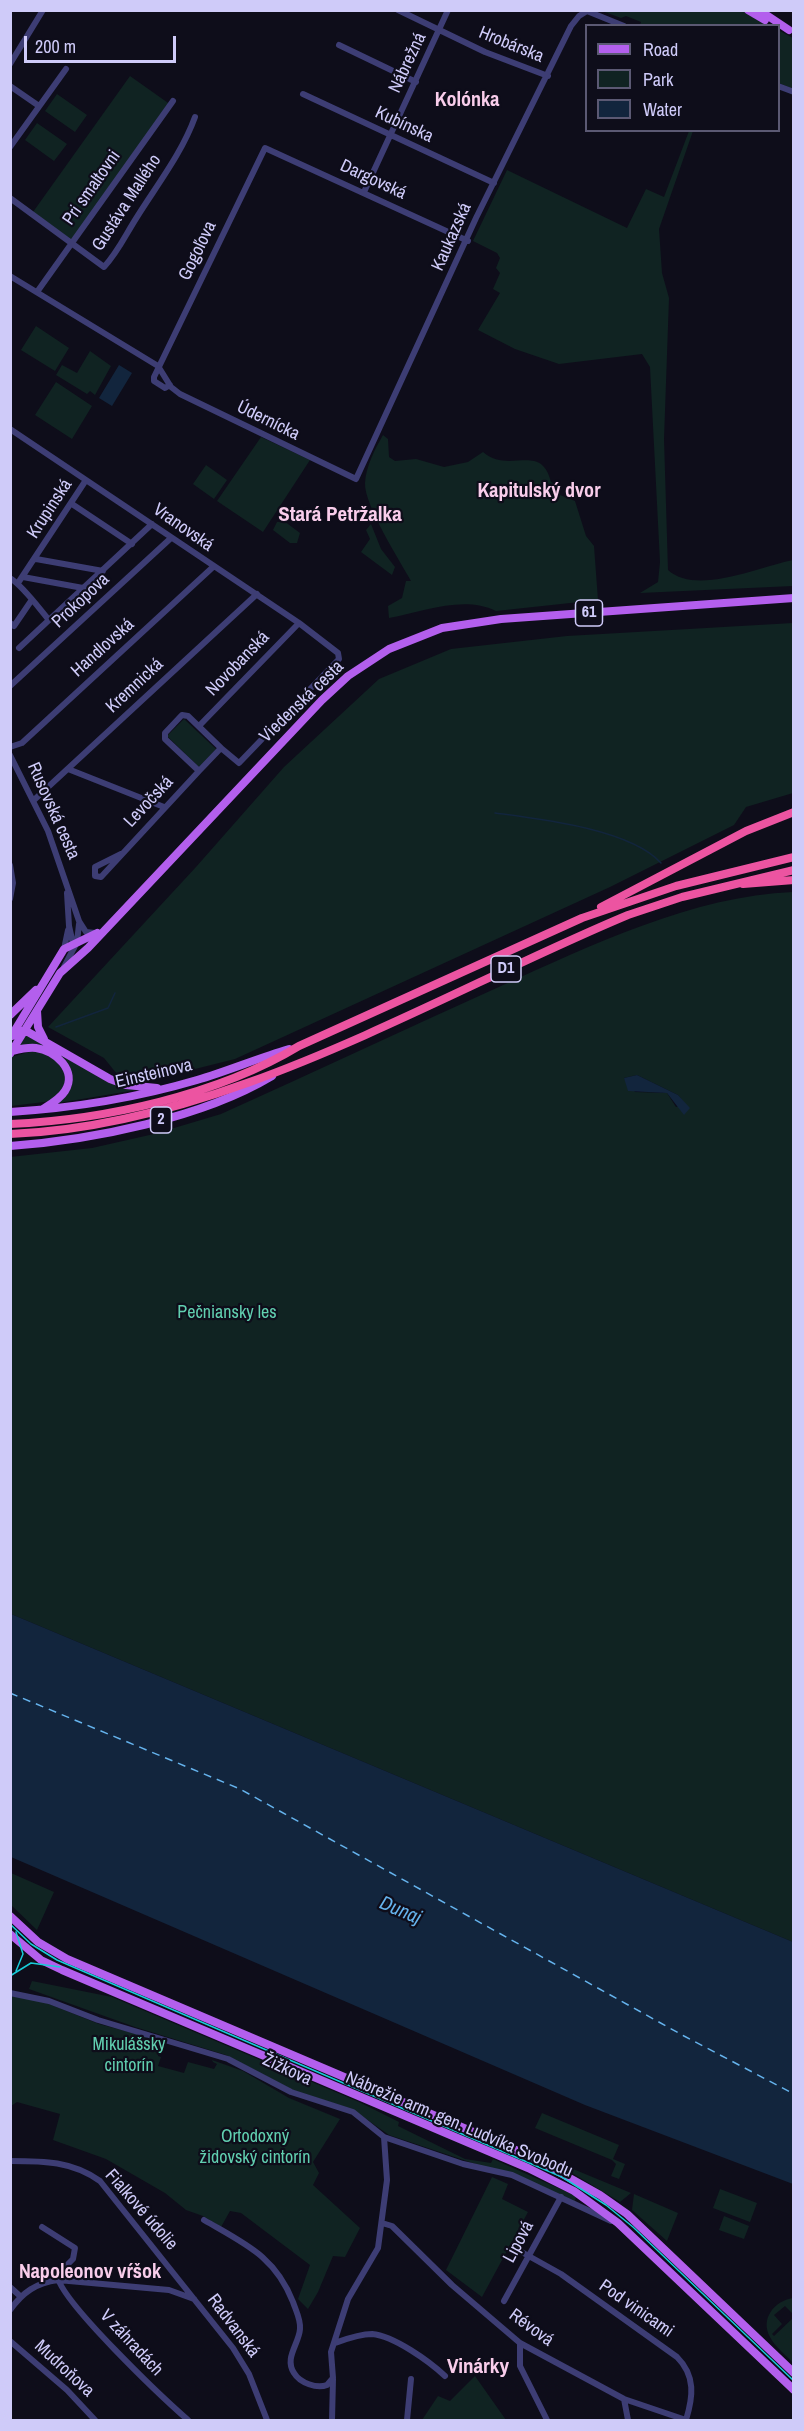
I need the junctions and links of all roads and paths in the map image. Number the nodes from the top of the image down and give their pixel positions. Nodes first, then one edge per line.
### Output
1 (43, 10) edge
2 (398, 10) edge
3 (448, 10) edge
4 (748, 10) edge
5 (759, 11) edge
6 (583, 12) edge
7 (618, 24) edge
8 (773, 24) edge
9 (780, 24) edge
10 (440, 30) junction
11 (339, 45) dead end
12 (10, 64) edge
13 (66, 69) dead end
14 (548, 76) junction
15 (416, 82) junction
16 (10, 86) edge
17 (303, 94) dead end
18 (174, 101) dead end
19 (39, 106) junction
20 (195, 117) dead end
21 (391, 135) junction
22 (10, 147) edge
23 (265, 148) joint
24 (494, 183) junction
25 (364, 192) junction
26 (10, 198) edge
27 (468, 241) junction
28 (71, 243) junction
29 (10, 276) edge
30 (37, 292) junction
31 (159, 366) junction
32 (170, 385) junction
33 (10, 429) edge
34 (356, 479) joint
35 (86, 480) junction
36 (72, 504) junction
37 (152, 524) junction
38 (171, 538) junction
39 (132, 544) junction
40 (36, 559) junction
41 (213, 567) junction
42 (103, 571) junction
43 (23, 577) junction
44 (10, 578) edge
45 (18, 583) junction
46 (83, 588) junction
47 (257, 594) junction
48 (794, 598) edge
49 (31, 601) junction
50 (49, 620) junction
51 (10, 623) edge
52 (299, 623) junction
53 (19, 648) dead end
54 (10, 686) edge
55 (199, 726) junction
56 (10, 747) edge
57 (221, 748) junction
58 (10, 755) edge
59 (10, 763) edge
60 (68, 769) junction
61 (19, 771) junction
62 (199, 771) junction
63 (34, 800) junction
64 (164, 807) junction
65 (794, 812) edge
66 (121, 854) dead end
67 (794, 857) edge
68 (10, 865) edge
69 (794, 870) edge
70 (11, 877) edge
71 (66, 880) junction
72 (794, 880) edge
73 (733, 885) junction
74 (10, 899) edge
75 (582, 918) junction
76 (79, 921) junction
77 (69, 926) junction
78 (97, 936) junction
79 (75, 945) junction
80 (64, 949) junction
81 (60, 973) junction
82 (44, 983) junction
83 (37, 1011) junction
84 (10, 1015) edge
85 (24, 1032) junction
86 (11, 1037) edge
87 (44, 1041) junction
88 (299, 1046) junction
89 (11, 1053) edge
90 (284, 1070) junction
91 (165, 1089) junction
92 (41, 1110) junction
93 (10, 1112) edge
94 (10, 1124) edge
95 (10, 1134) edge
96 (10, 1146) edge
97 (10, 1916) edge
98 (10, 1934) edge
99 (10, 1993) edge
100 (330, 2071) junction
101 (324, 2083) junction
102 (384, 2137) junction
103 (10, 2161) edge
104 (600, 2195) junction
105 (581, 2196) junction
106 (561, 2197) junction
107 (591, 2203) junction
108 (579, 2206) junction
109 (204, 2220) dead end
110 (382, 2223) junction
111 (618, 2223) junction
112 (42, 2227) dead end
113 (518, 2250) dead end
114 (529, 2255) junction
115 (68, 2265) junction
116 (173, 2271) junction
117 (58, 2280) junction
118 (70, 2281) junction
119 (10, 2287) edge
120 (169, 2290) junction
121 (20, 2296) junction
122 (198, 2301) junction
123 (504, 2301) dead end
124 (10, 2310) edge
125 (10, 2341) edge
126 (335, 2343) junction
127 (520, 2343) junction
128 (794, 2373) edge
129 (445, 2376) dead end
130 (333, 2378) junction
131 (411, 2379) dead end
132 (794, 2390) edge
133 (624, 2399) junction
134 (95, 2421) edge
135 (188, 2421) edge
136 (267, 2421) edge
137 (332, 2421) edge
138 (407, 2421) edge
139 (547, 2421) edge
140 (628, 2421) edge
141 (686, 2421) edge

1 - 12 street
2 - 10 street, Hrobárska
3 - 10 street, Nábrežná
4 - 8 main road
5 - 9 main road
6 - 7 street
6 - 14 street, Kaukazská
10 - 14 street, Hrobárska
10 - 15 street, Nábrežná
11 - 15 street
13 - 19 street
14 - 24 street, Kaukazská
15 - 21 street, Nábrežná
16 - 19 street
17 - 21 street, Kubínska
18 - 28 street, Pri smaltovni
19 - 22 street
20 - 28 street, Gustáva Mallého
21 - 24 street, Kubínska
21 - 25 street, Nábrežná
23 - 25 street, Dargovská
23 - 31 street, Gogoľova
24 - 27 street, Kaukazská
25 - 27 street, Dargovská
26 - 28 street, Gustáva Mallého
27 - 34 street, Kaukazská
28 - 30 street, Pri smaltovni
29 - 30 street, Údernícka
30 - 31 street, Údernícka
31 - 32 street, Údernícka
31 - 32 street, Údernícka
32 - 34 street, Údernícka
33 - 35 street, Vranovská
35 - 36 street, Krupinská
35 - 37 street, Vranovská
36 - 39 street
36 - 40 street, Krupinská
37 - 38 street, Vranovská
37 - 39 street
38 - 41 street, Vranovská
38 - 54 street, Prokopova
39 - 42 street
40 - 42 street
40 - 43 street, Krupinská
41 - 47 street, Vranovská
41 - 56 street, Handlovská
42 - 46 street
43 - 45 street, Krupinská
43 - 46 street
44 - 45 street
45 - 49 street
46 - 50 street
47 - 52 street, Vranovská
47 - 60 street, Kremnická
48 - 78 main road, Viedenská cesta / 61
49 - 50 street
49 - 51 street
50 - 53 street
52 - 55 street, Novobanská
52 - 57 street, Vranovská
55 - 57 street
55 - 62 street
57 - 62 street, Levočská
58 - 61 street, Rusovská cesta
59 - 61 street
60 - 63 street, Kremnická
60 - 64 street
61 - 63 street, Rusovská cesta
62 - 64 street, Levočská
63 - 71 street, Rusovská cesta
64 - 66 street, Levočská
65 - 75 highway
67 - 75 highway
68 - 70 street
69 - 73 highway
70 - 74 street
71 - 76 street, Rusovská cesta
71 - 77 street, Rusovská cesta
72 - 73 highway
73 - 90 highway, D1
75 - 88 highway, D1
76 - 78 street
76 - 79 street, Rusovská cesta
77 - 79 street, Rusovská cesta
77 - 80 street, Rusovská cesta
78 - 79 main road, Viedenská cesta / 61
78 - 81 main road, Viedenská cesta / 61
79 - 80 main road, Viedenská cesta / 61
79 - 81 street, Rusovská cesta
80 - 82 main road, Viedenská cesta / 61
81 - 83 main road, Viedenská cesta / 61
82 - 84 main road
82 - 86 main road, Viedenská cesta / 61
83 - 85 main road, Viedenská cesta / 61
83 - 87 main road
85 - 86 main road
85 - 87 main road, 2
85 - 89 main road, Viedenská cesta / 61
87 - 91 main road, 2
88 - 91 main road, Einsteinova / 2
88 - 94 highway, D1
89 - 92 main road
90 - 95 highway, D1
90 - 96 main road, 2
91 - 92 main road, Einsteinova / 2
92 - 93 main road, Einsteinova / 2
97 - 100 main road, Nábrežie arm. gen. Ludvíka Svobodu
98 - 101 main road, Nábrežie arm. gen. Ludvíka Svobodu
99 - 102 street, Žižkova
100 - 101 street, Nábrežie arm. gen. Ludvíka Svobodu
100 - 104 main road, Nábrežie arm. gen. Ludvíka Svobodu
101 - 105 main road, Nábrežie arm. gen. Ludvíka Svobodu
102 - 106 street, Žižkova
102 - 110 street
103 - 116 street, Fialkové údolie
104 - 107 main road
104 - 128 main road, Nábrežie arm. gen. Ludvíka Svobodu
105 - 107 main road, Nábrežie arm. gen. Ludvíka Svobodu
105 - 108 street
106 - 108 street, Žižkova
106 - 114 street, Lipová
107 - 108 street
107 - 111 main road, Nábrežie arm. gen. Ludvíka Svobodu
108 - 111 street, Žižkova
109 - 130 street
110 - 126 street
110 - 127 street, Révová
111 - 132 main road, Nábrežie arm. gen. Ludvíka Svobodu
112 - 115 street
113 - 114 street, Pod vinicami
114 - 123 street, Lipová
114 - 141 street, Pod vinicami
115 - 117 street
115 - 118 street
116 - 120 street
116 - 122 street, Fialkové údolie
117 - 118 street, Radvanská
117 - 121 street, Radvanská
117 - 135 street, V záhradách
118 - 120 street, Radvanská
119 - 121 street
120 - 122 street, Radvanská
121 - 124 street, Radvanská
122 - 136 street, Radvanská
125 - 134 street, Mudroňova
126 - 129 street
126 - 130 street
127 - 133 street, Révová
127 - 139 street
130 - 137 street
131 - 138 street
133 - 140 street
133 - 141 street, Révová

